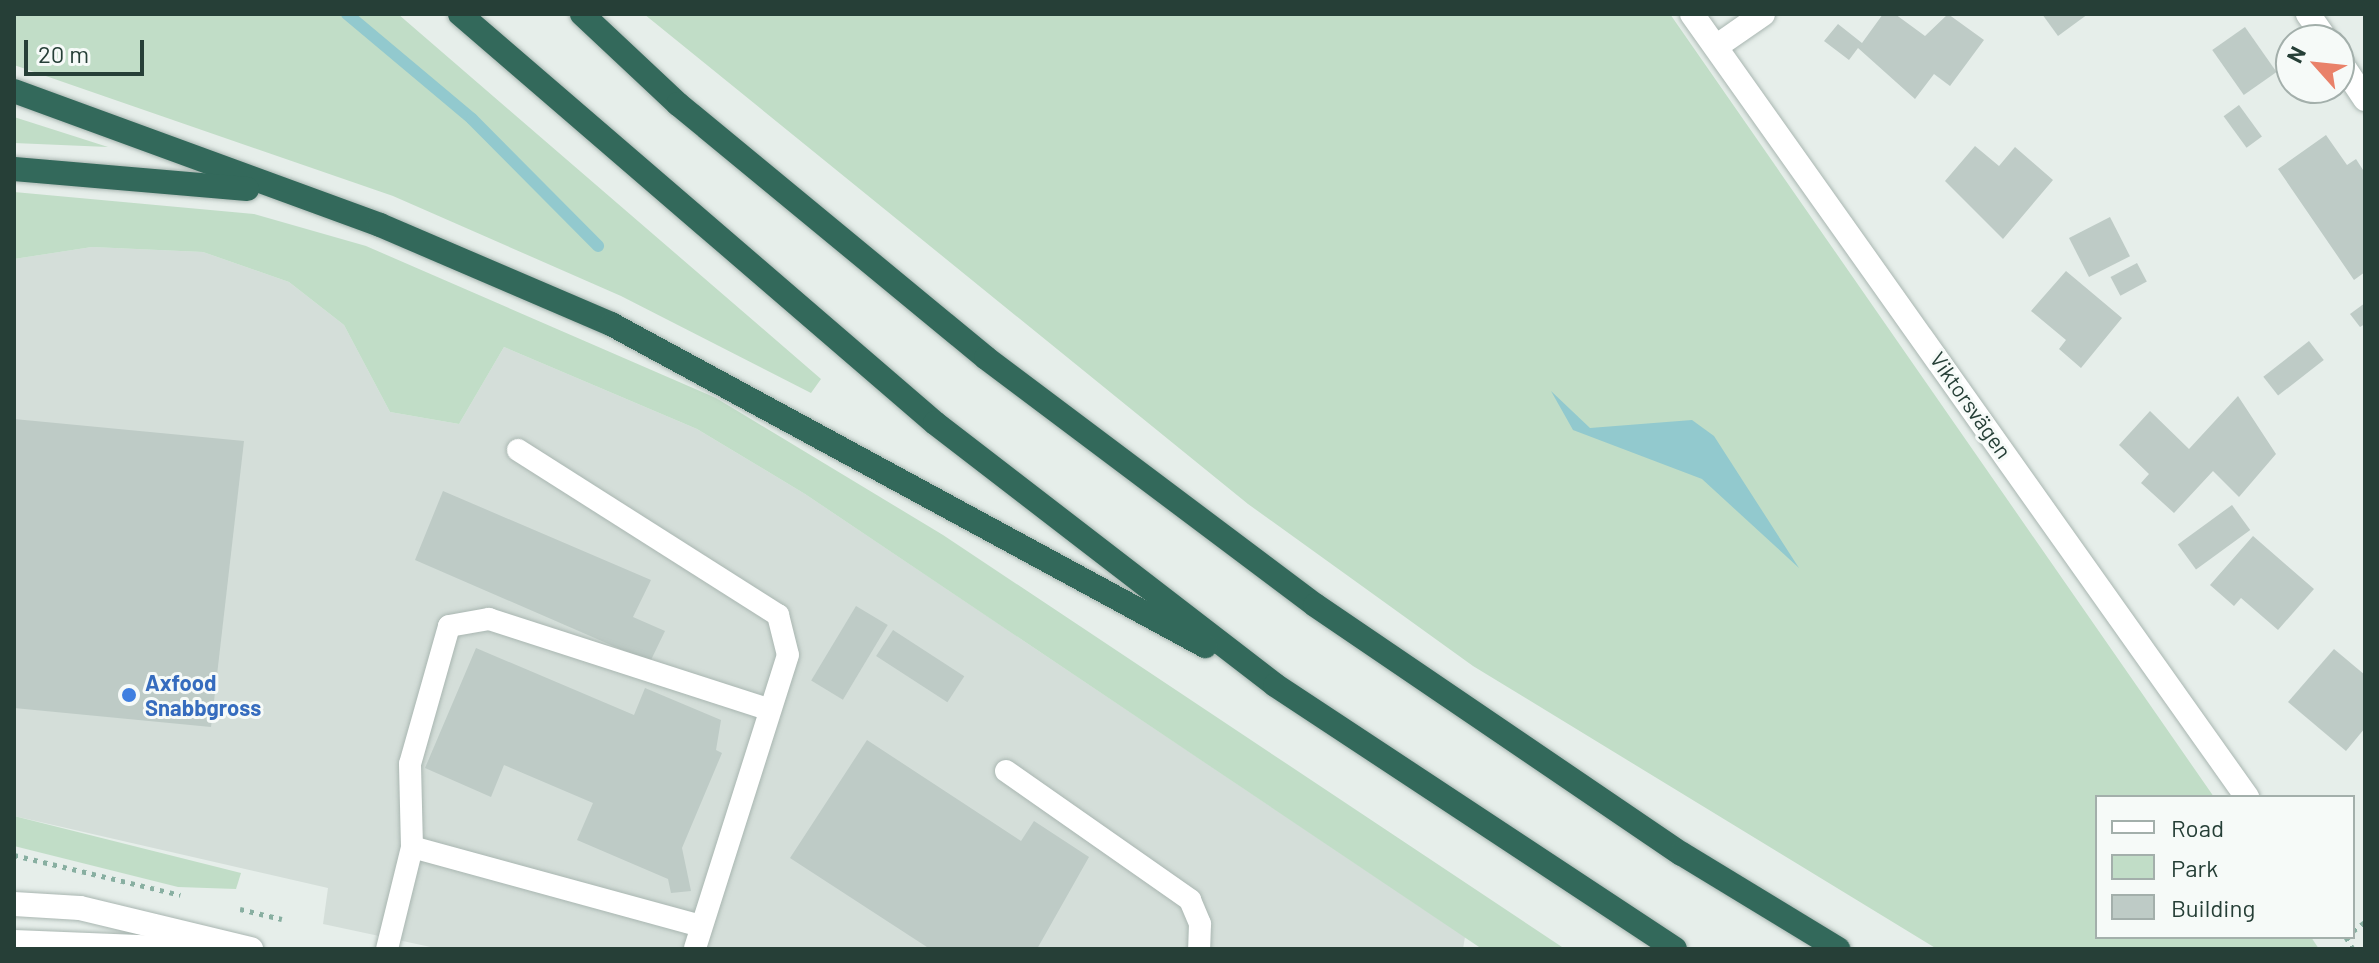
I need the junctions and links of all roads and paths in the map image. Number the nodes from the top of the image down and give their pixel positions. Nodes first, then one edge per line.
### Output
1 (460, 14) edge
2 (582, 14) edge
3 (1692, 14) edge
4 (1763, 14) edge
5 (1717, 46) junction
6 (14, 91) edge
7 (14, 169) edge
8 (270, 191) junction
9 (518, 450) dead end
10 (1275, 685) junction
11 (768, 709) junction
12 (1006, 771) dead end
13 (2246, 795) edge
14 (412, 847) junction
15 (14, 855) edge
16 (194, 899) dead end
17 (14, 904) edge
18 (223, 906) dead end
19 (282, 919) dead end
20 (701, 926) junction
21 (14, 942) edge
22 (188, 949) edge
23 (251, 949) edge
24 (387, 949) edge
25 (695, 949) edge
26 (1199, 949) edge
27 (1675, 949) edge
28 (1838, 949) edge

1 - 10 highway
2 - 28 highway
3 - 5 street, Viktorsvägen
4 - 5 street
5 - 13 street, Viktorsvägen
6 - 8 highway
7 - 8 highway
8 - 10 highway
9 - 11 lane
10 - 27 highway
11 - 14 lane
11 - 20 lane
12 - 26 lane
14 - 20 lane
14 - 24 lane
15 - 16 path
17 - 23 street
18 - 19 path
20 - 25 lane
21 - 22 street

